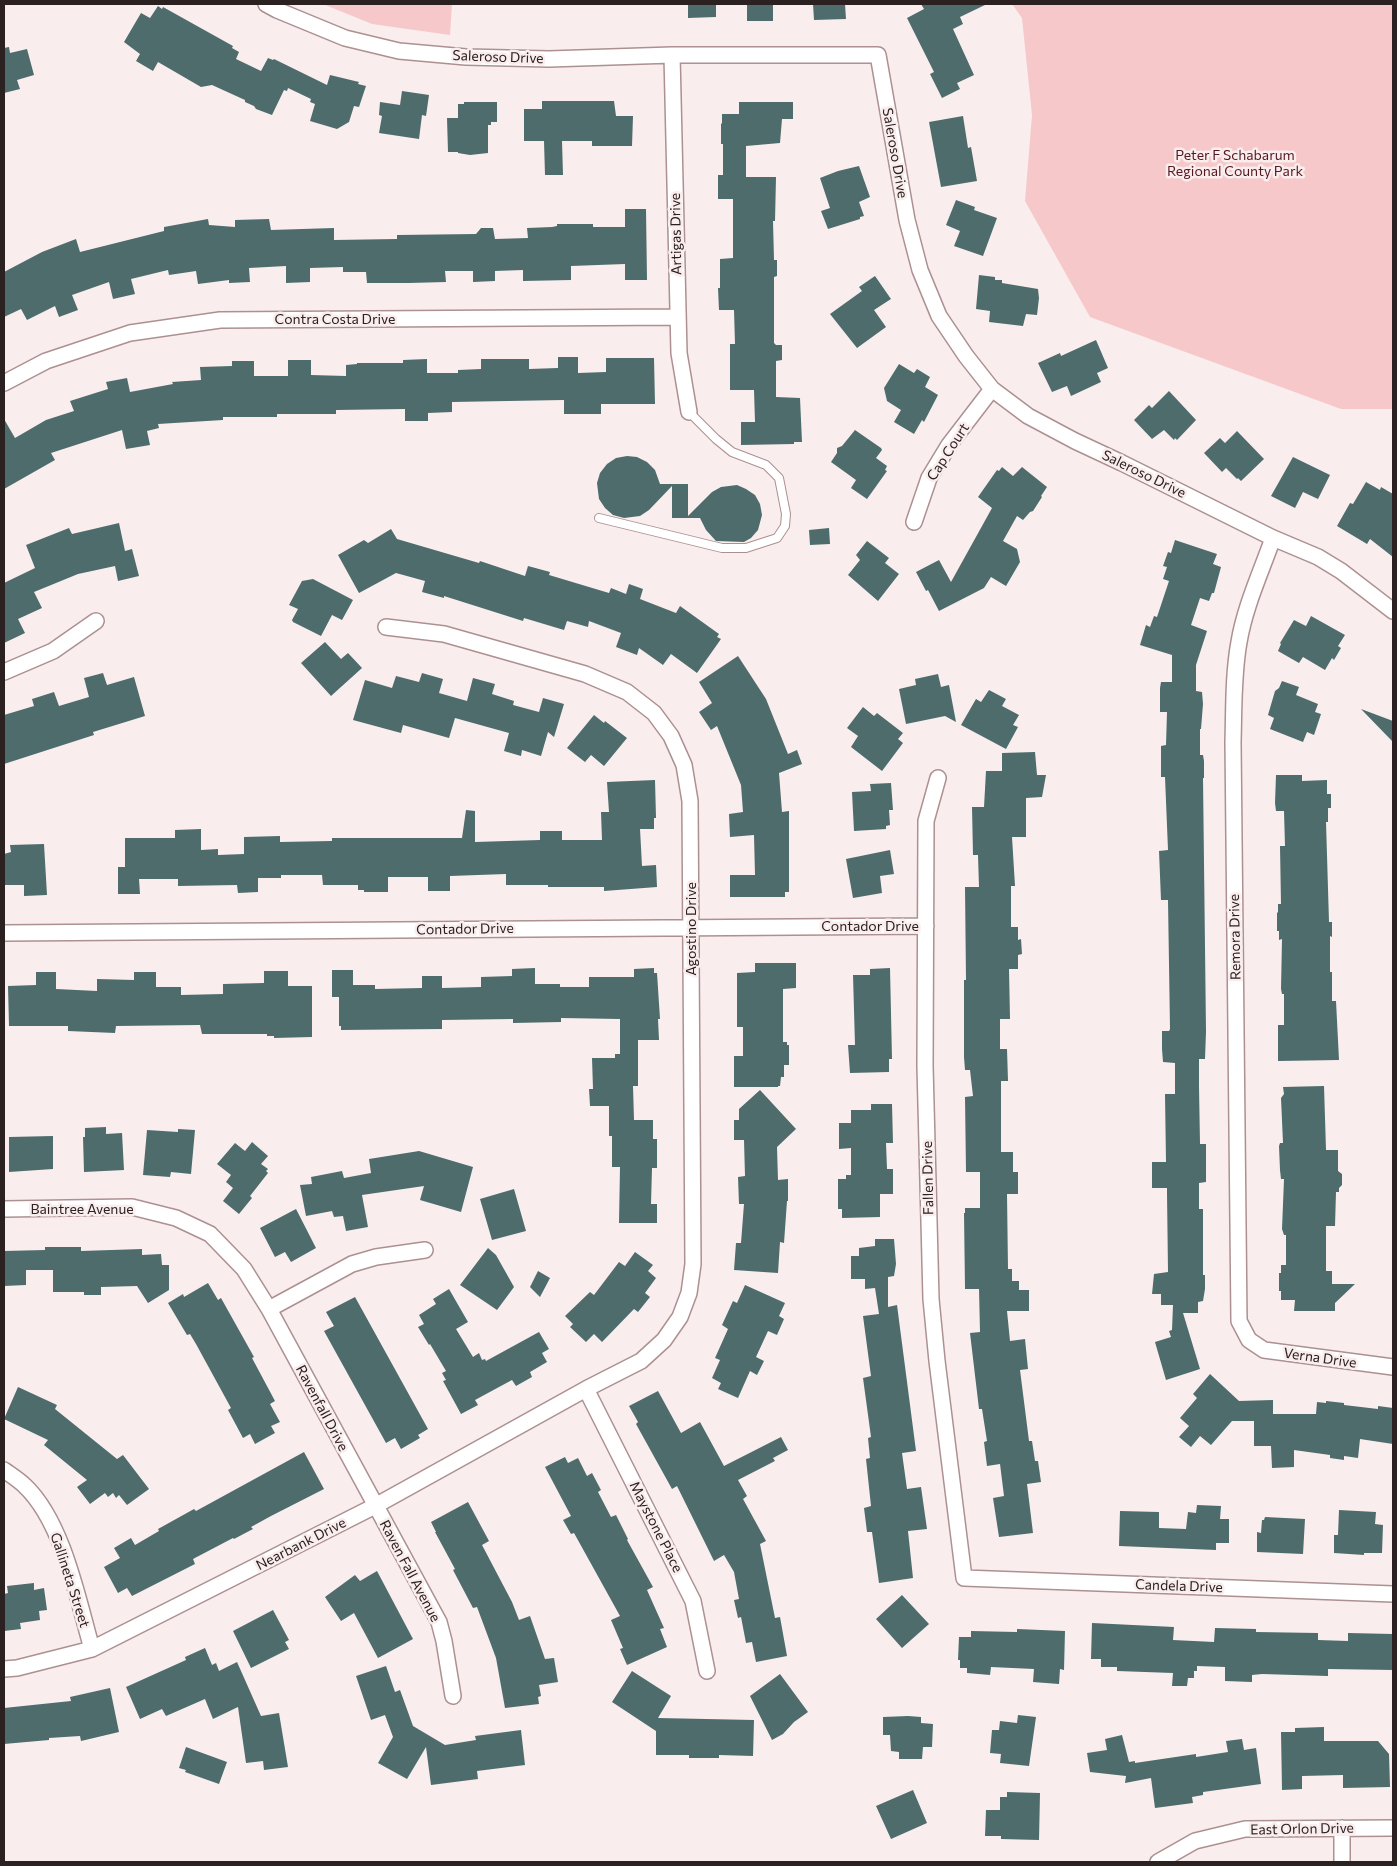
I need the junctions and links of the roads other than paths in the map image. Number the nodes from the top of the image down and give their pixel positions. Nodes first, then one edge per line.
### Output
1 (266, 4) edge
2 (672, 55) junction
3 (677, 316) junction
4 (4, 383) edge
5 (992, 389) junction
6 (689, 412) joint
7 (598, 518) dead end
8 (914, 522) dead end
9 (1273, 538) junction
10 (1393, 611) edge
11 (96, 621) dead end
12 (386, 628) dead end
13 (4, 672) edge
14 (938, 778) dead end
15 (926, 926) junction
16 (691, 927) junction
17 (4, 933) edge
18 (4, 1209) edge
19 (425, 1250) dead end
20 (269, 1309) junction
21 (1249, 1340) joint
22 (1393, 1367) edge
23 (586, 1388) junction
24 (4, 1470) edge
25 (375, 1506) junction
26 (964, 1578) joint
27 (1393, 1594) edge
28 (92, 1649) junction
29 (4, 1669) edge
30 (707, 1671) dead end
31 (453, 1696) dead end
32 (1342, 1828) junction
33 (1393, 1828) edge
34 (1158, 1862) edge
35 (1342, 1862) edge

1 - 2 street, Saleroso Drive
2 - 3 street, Artigas Drive
2 - 5 street, Saleroso Drive
3 - 4 street, Contra Costa Drive
3 - 6 street, Artigas Drive
5 - 8 street, Cap Court
5 - 9 street, Saleroso Drive
6 - 7 lane
9 - 10 street, Saleroso Drive
9 - 21 street, Remora Drive
11 - 13 street
12 - 16 street, Agostino Drive
14 - 15 street, Fallen Drive
15 - 16 street, Contador Drive
15 - 26 street, Fallen Drive
16 - 17 street, Contador Drive
16 - 23 street, Agostino Drive
18 - 20 street, Baintree Avenue
19 - 20 street
20 - 25 street, Ravenfall Drive
21 - 22 street, Verna Drive
23 - 25 street, Nearbank Drive
23 - 30 street, Maystone Place
24 - 28 street, Gallineta Street
25 - 28 street, Nearbank Drive
25 - 31 street, Raven Fall Avenue
26 - 27 street, Candela Drive
28 - 29 street, Nearbank Drive
32 - 33 street, East Orlon Drive
32 - 34 street, East Orlon Drive
32 - 35 street

